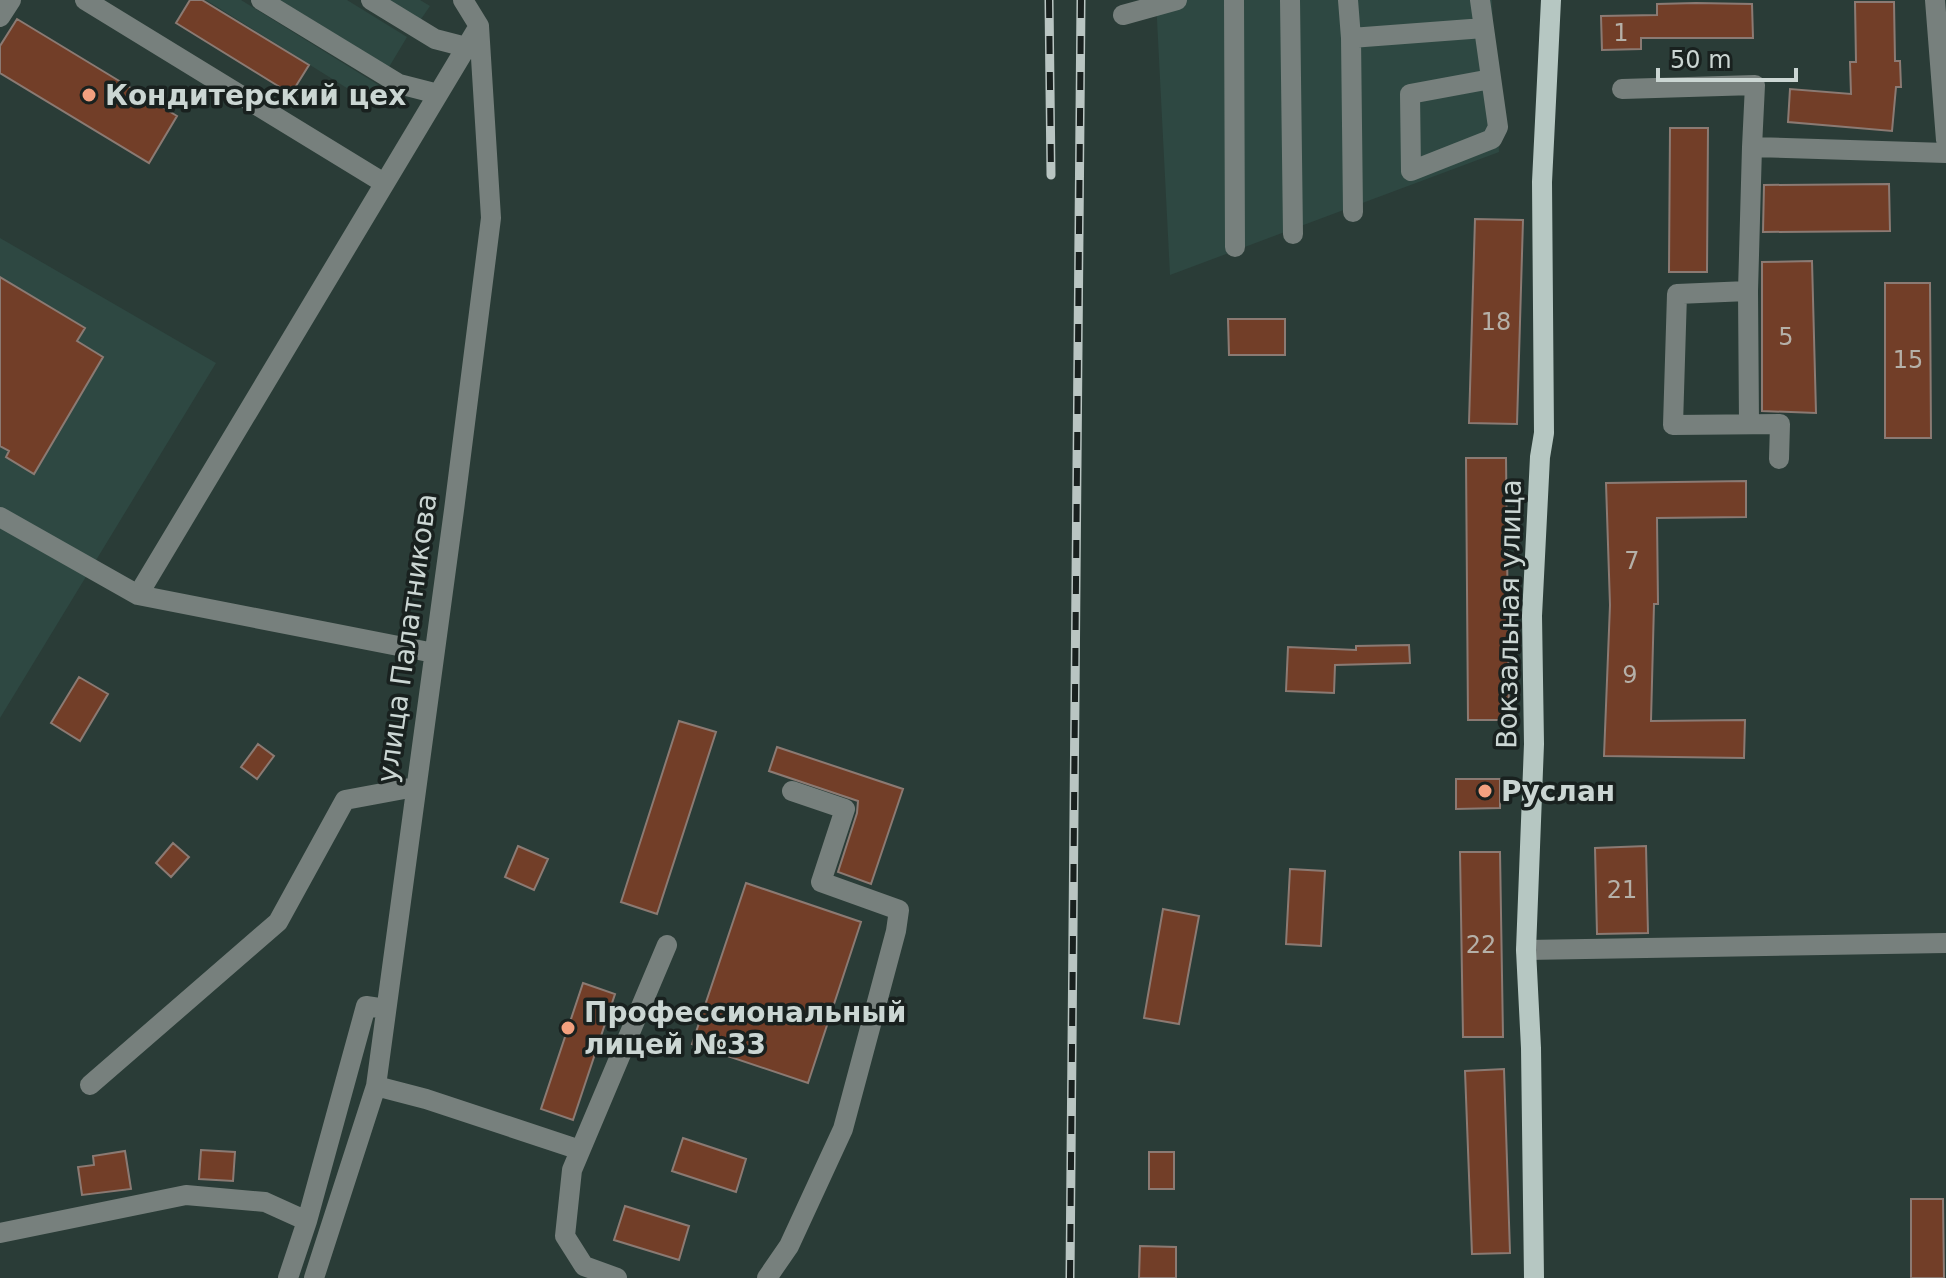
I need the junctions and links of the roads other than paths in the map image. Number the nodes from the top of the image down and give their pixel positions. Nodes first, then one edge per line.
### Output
1 (11, 0) edge
2 (85, 0) edge
3 (261, 0) edge
4 (371, 0) edge
5 (463, 0) edge
6 (1177, 0) edge
7 (1234, 0) edge
8 (1290, 0) edge
9 (1348, 0) edge
10 (1480, 0) edge
11 (1551, 0) edge
12 (1935, 0) edge
13 (1123, 15) dead end
14 (0, 17) edge
15 (479, 26) junction
16 (1484, 28) junction
17 (1351, 38) junction
18 (466, 47) junction
19 (1491, 79) junction
20 (1622, 89) dead end
21 (438, 94) junction
22 (1946, 140) edge
23 (1752, 147) junction
24 (1946, 153) edge
25 (384, 183) junction
26 (1353, 212) dead end
27 (1293, 234) dead end
28 (1235, 247) dead end
29 (1748, 291) junction
30 (1749, 424) junction
31 (1779, 459) dead end
32 (0, 517) edge
33 (138, 595) junction
34 (434, 653) junction
35 (415, 787) junction
36 (792, 791) dead end
37 (1946, 943) edge
38 (667, 945) dead end
39 (1526, 950) junction
40 (386, 1009) junction
41 (90, 1085) dead end
42 (376, 1086) junction
43 (580, 1150) junction
44 (307, 1221) junction
45 (0, 1233) edge
46 (288, 1278) edge
47 (314, 1278) edge
48 (617, 1278) edge
49 (767, 1278) edge
50 (1534, 1278) edge

1 - 14 street
2 - 25 street
3 - 21 street
4 - 18 street
5 - 15 street, улица Палатникова
6 - 13 street
7 - 28 street
8 - 27 street
9 - 17 street
10 - 16 street
11 - 39 main road, Вокзальная улица
12 - 22 street
15 - 18 street
15 - 34 street, улица Палатникова
16 - 17 street
16 - 19 street
17 - 26 street
18 - 21 street
19 - 19 street
20 - 23 street
21 - 25 street
23 - 24 street
23 - 29 street
25 - 33 street
29 - 30 street
29 - 30 street
30 - 31 street
32 - 33 street
33 - 34 street
34 - 35 street, улица Палатникова
35 - 40 street, улица Палатникова
35 - 41 street
36 - 49 street
37 - 39 street
38 - 43 street
39 - 50 main road, Вокзальная улица
40 - 42 street, улица Палатникова
40 - 44 street
42 - 43 street
42 - 47 street, улица Палатникова
43 - 48 street
44 - 45 street
44 - 46 street

